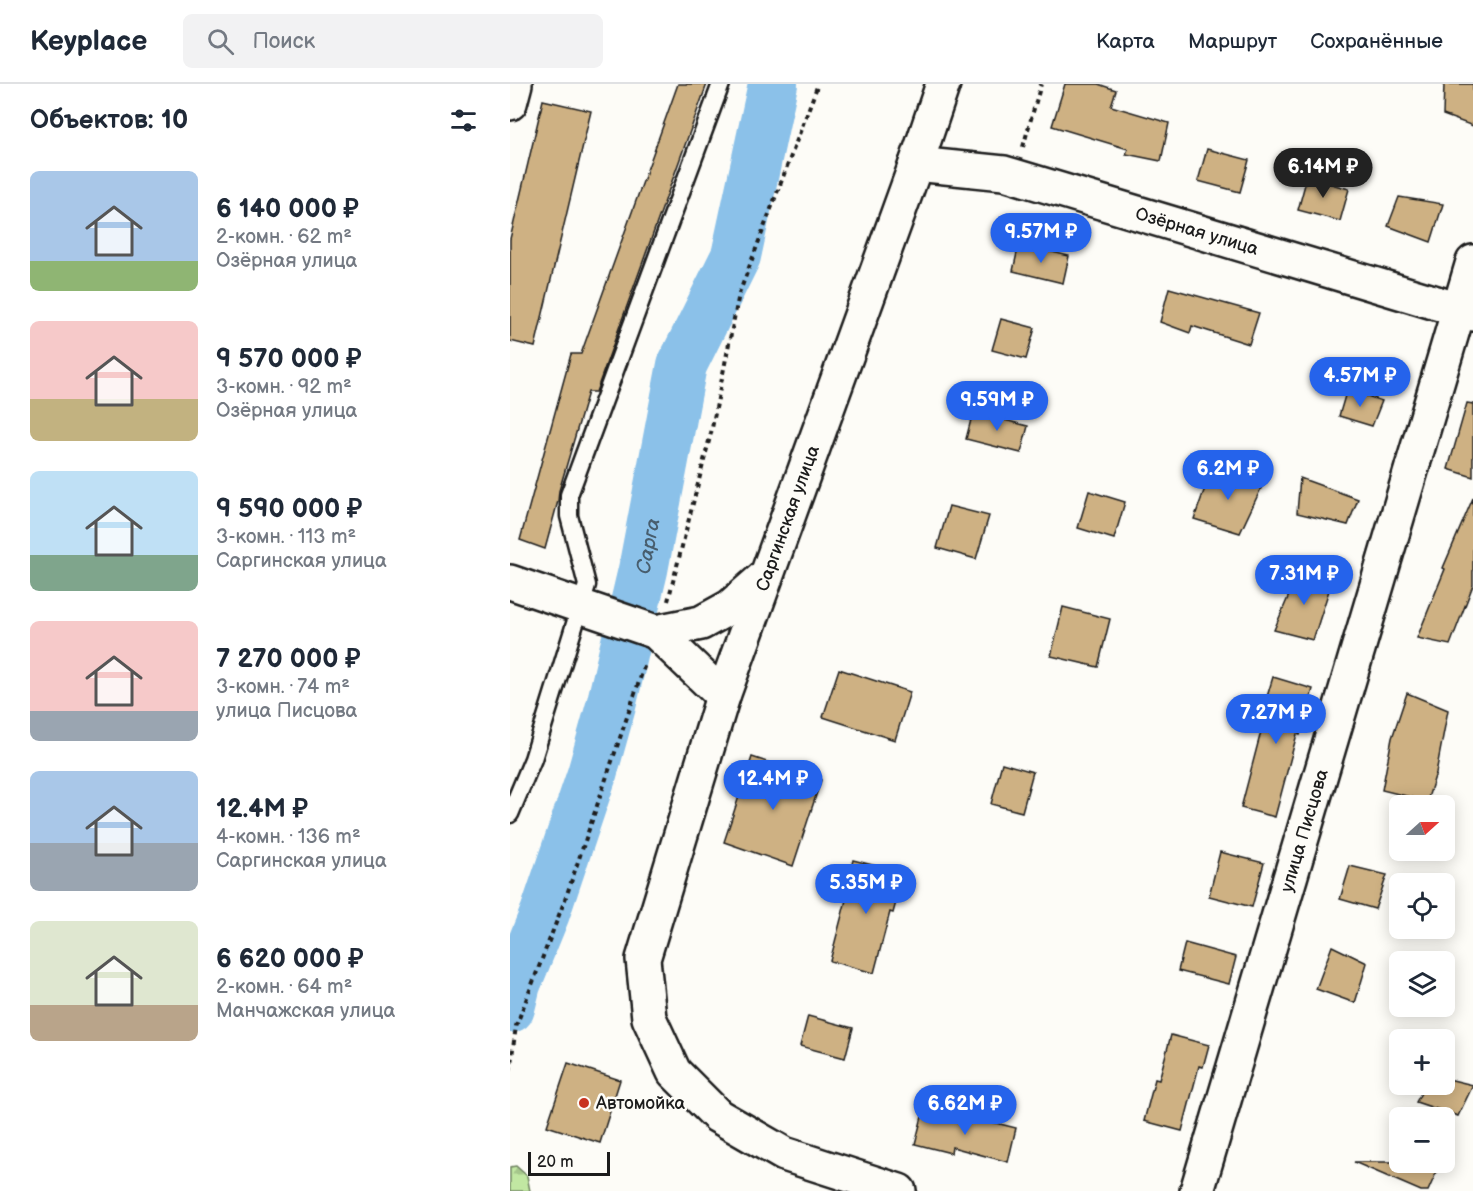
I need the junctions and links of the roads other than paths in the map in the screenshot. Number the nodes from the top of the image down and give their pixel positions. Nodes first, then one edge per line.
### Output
1 (515, 84) edge
2 (721, 84) edge
3 (943, 84) edge
4 (510, 103) edge
5 (916, 164) junction
6 (1473, 262) edge
7 (1465, 311) edge
8 (765, 576) junction
9 (510, 582) edge
10 (592, 610) junction
11 (656, 632) junction
12 (723, 696) junction
13 (510, 814) edge
14 (899, 1191) edge
15 (1197, 1191) edge

1 - 4 street
2 - 10 lane
3 - 5 street, Саргинская улица
5 - 7 street, Озёрная улица
5 - 8 street, Саргинская улица
6 - 7 street, улица Писцова
7 - 15 street, улица Писцова
8 - 11 street
8 - 12 street, Саргинская улица
9 - 10 street
10 - 11 street
10 - 13 lane
11 - 12 street
12 - 14 street, Саргинская улица

